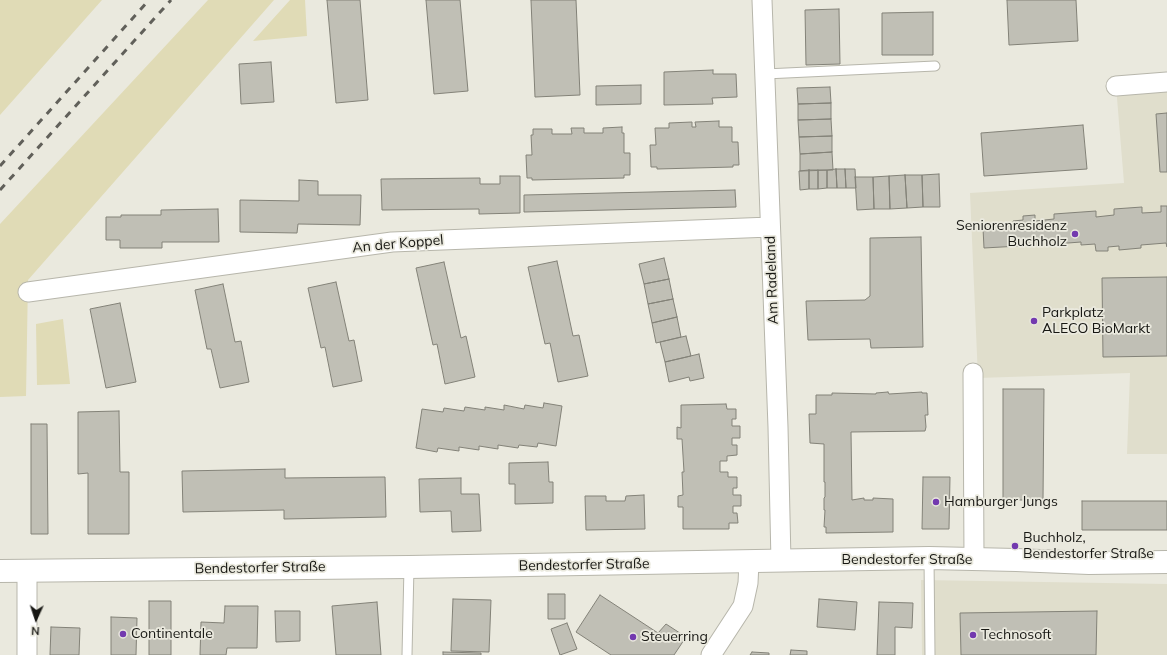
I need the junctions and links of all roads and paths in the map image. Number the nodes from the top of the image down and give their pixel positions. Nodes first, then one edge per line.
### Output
1 (762, 0) edge
2 (935, 66) dead end
3 (765, 74) junction
4 (1167, 82) edge
5 (1116, 86) dead end
6 (770, 227) junction
7 (28, 292) dead end
8 (973, 373) dead end
9 (930, 558) junction
10 (974, 559) junction
11 (781, 561) junction
12 (749, 562) junction
13 (1167, 562) edge
14 (409, 567) junction
15 (0, 571) edge
16 (27, 571) junction
17 (27, 655) edge
18 (407, 655) edge
19 (711, 655) edge
20 (930, 655) edge

1 - 3 street, Am Radeland
2 - 3 lane
3 - 6 street, Am Radeland
4 - 5 street
6 - 7 street, An der Koppel
6 - 11 street, Am Radeland
8 - 10 street
9 - 10 street, Bendestorfer Straße
9 - 11 street, Bendestorfer Straße
9 - 20 lane
10 - 13 street, Bendestorfer Straße
11 - 12 street, Bendestorfer Straße
12 - 14 street, Bendestorfer Straße
12 - 19 street
14 - 16 street, Bendestorfer Straße
14 - 18 lane
15 - 16 street, Bendestorfer Straße
16 - 17 street

